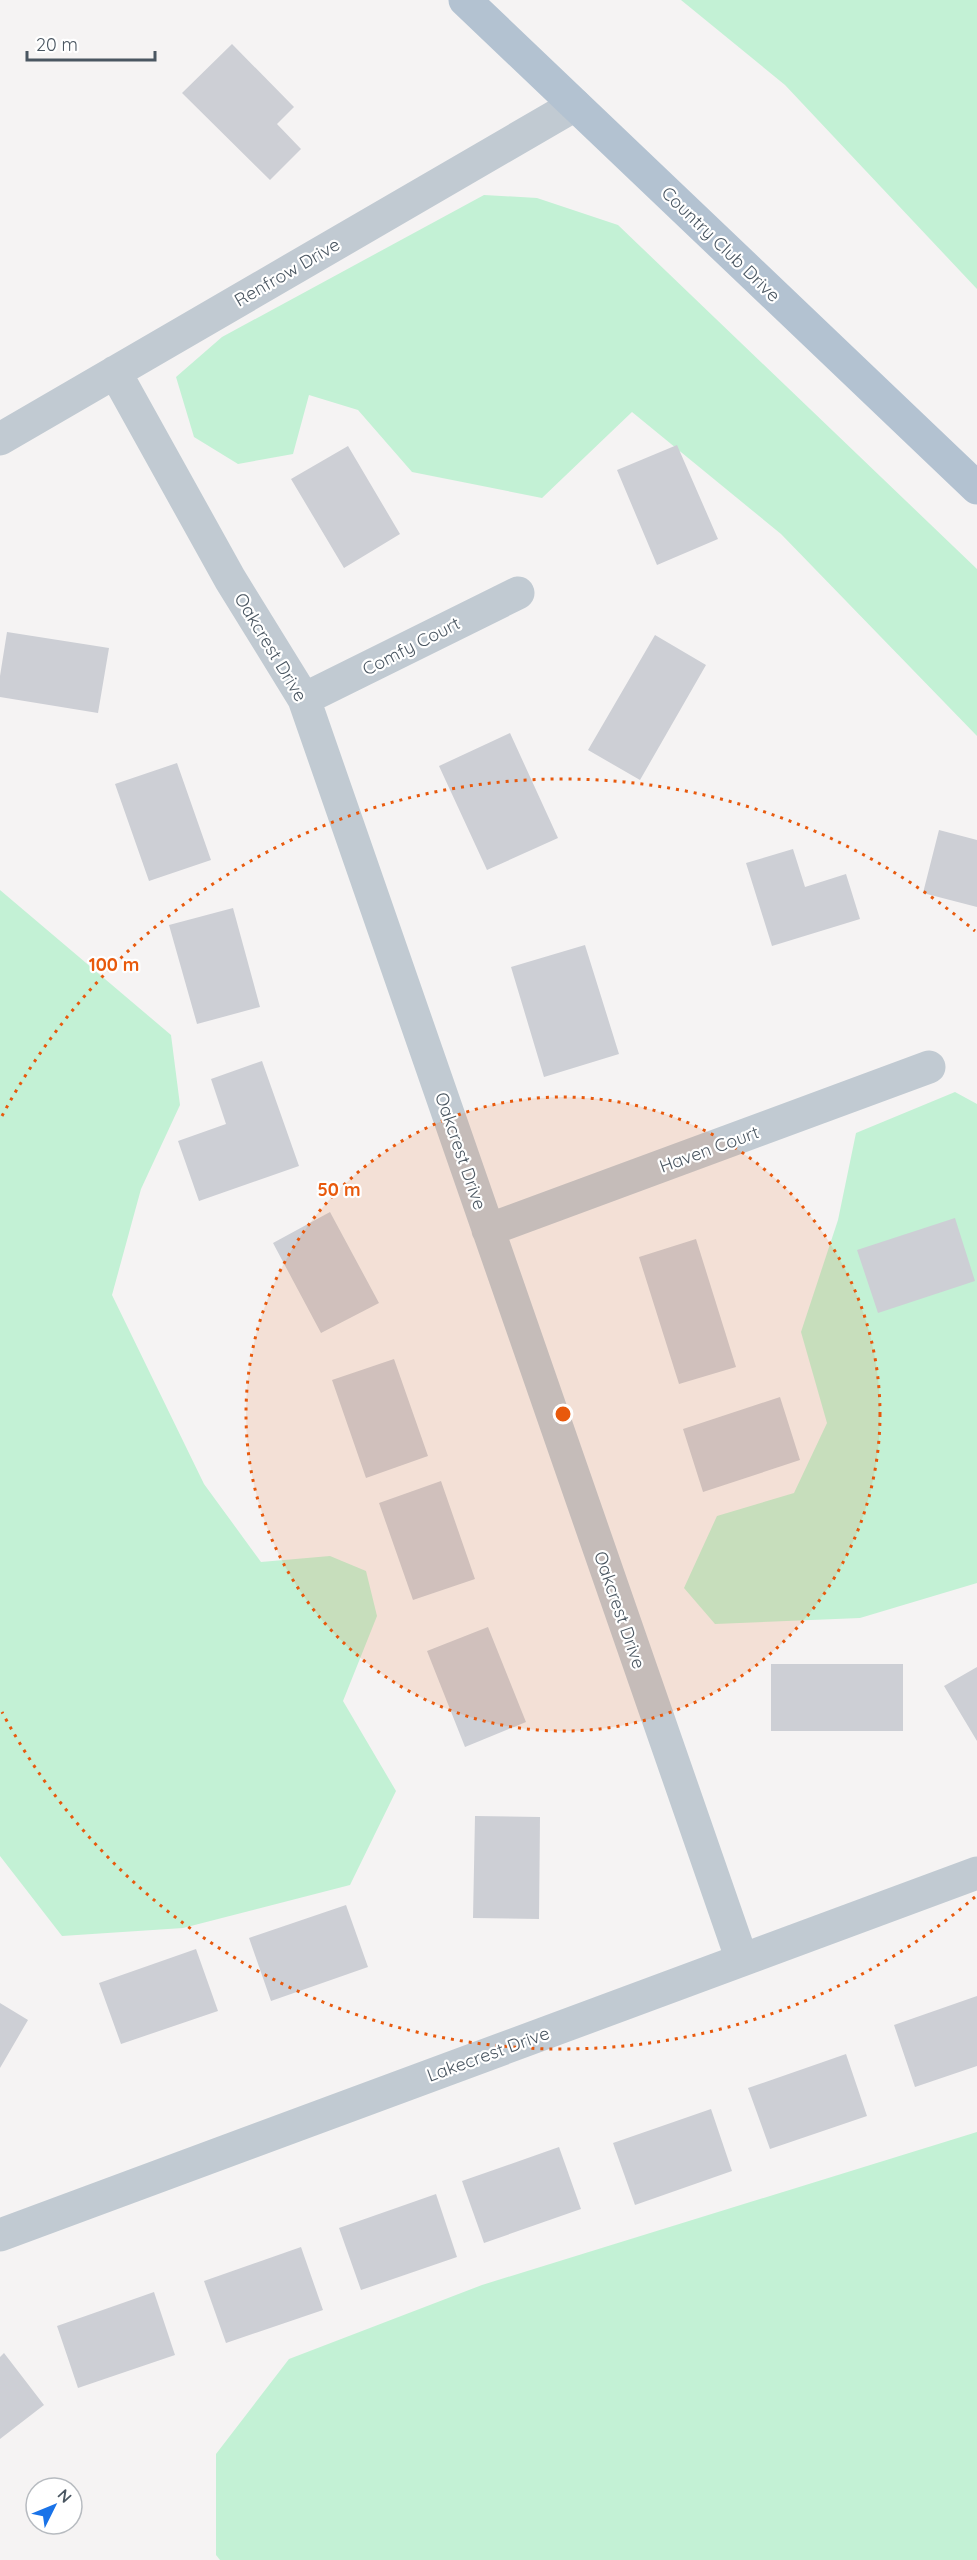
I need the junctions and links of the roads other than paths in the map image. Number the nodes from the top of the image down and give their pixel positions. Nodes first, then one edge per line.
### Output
1 (465, 0) edge
2 (575, 105) junction
3 (115, 372) junction
4 (0, 439) edge
5 (977, 489) edge
6 (518, 593) dead end
7 (304, 699) junction
8 (929, 1067) dead end
9 (488, 1230) junction
10 (977, 1873) edge
11 (742, 1960) junction
12 (0, 2235) edge

1 - 2 main road, Country Club Drive
2 - 3 street, Renfrow Drive
2 - 5 main road, Country Club Drive
3 - 4 street, Renfrow Drive
3 - 7 street, Oakcrest Drive
6 - 7 street, Comfy Court
7 - 9 street, Oakcrest Drive
8 - 9 street, Haven Court
9 - 11 street, Oakcrest Drive
10 - 11 street, Lakecrest Drive
11 - 12 street, Lakecrest Drive

